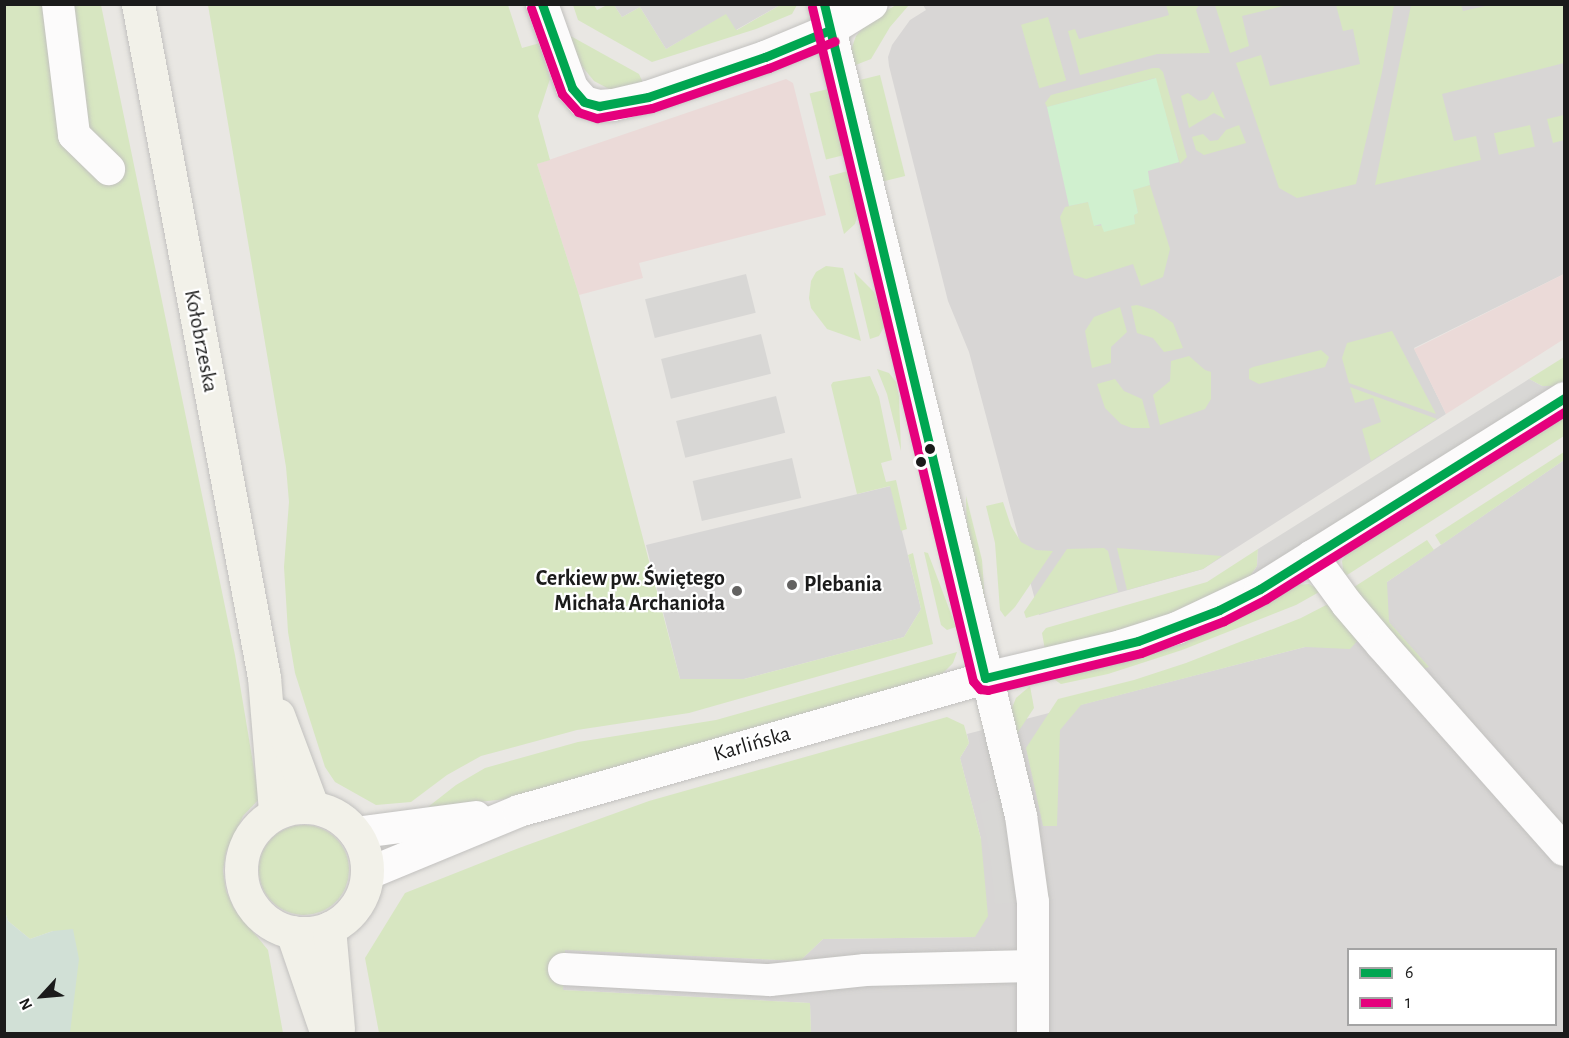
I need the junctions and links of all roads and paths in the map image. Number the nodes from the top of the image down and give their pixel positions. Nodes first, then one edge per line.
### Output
1 (58, 4) edge
2 (138, 4) edge
3 (542, 4) edge
4 (872, 4) edge
5 (827, 17) edge
6 (109, 169) dead end
7 (1564, 398) edge
8 (1312, 556) junction
9 (264, 677) junction
10 (985, 678) junction
11 (312, 806) junction
12 (519, 811) junction
13 (275, 813) junction
14 (355, 833) junction
15 (1564, 850) edge
16 (367, 874) junction
17 (329, 928) junction
18 (292, 932) junction
19 (1032, 966) junction
20 (564, 969) dead end
21 (327, 1034) edge
22 (338, 1034) edge
23 (1033, 1034) edge

1 - 6 street
2 - 9 main road, Kołobrzeska
3 - 5 street
4 - 5 street
5 - 10 street
7 - 8 street, Karlińska
8 - 10 street, Karlińska
8 - 15 street
9 - 11 main road, Kołobrzeska
9 - 13 main road, Kołobrzeska
10 - 12 street, Karlińska
10 - 19 street
11 - 13 main road
11 - 14 main road
12 - 14 street, Karlińska
12 - 16 street, Karlińska
13 - 18 main road
14 - 16 main road
16 - 17 main road
17 - 18 main road
17 - 22 main road
18 - 21 main road
19 - 20 street
19 - 23 street

